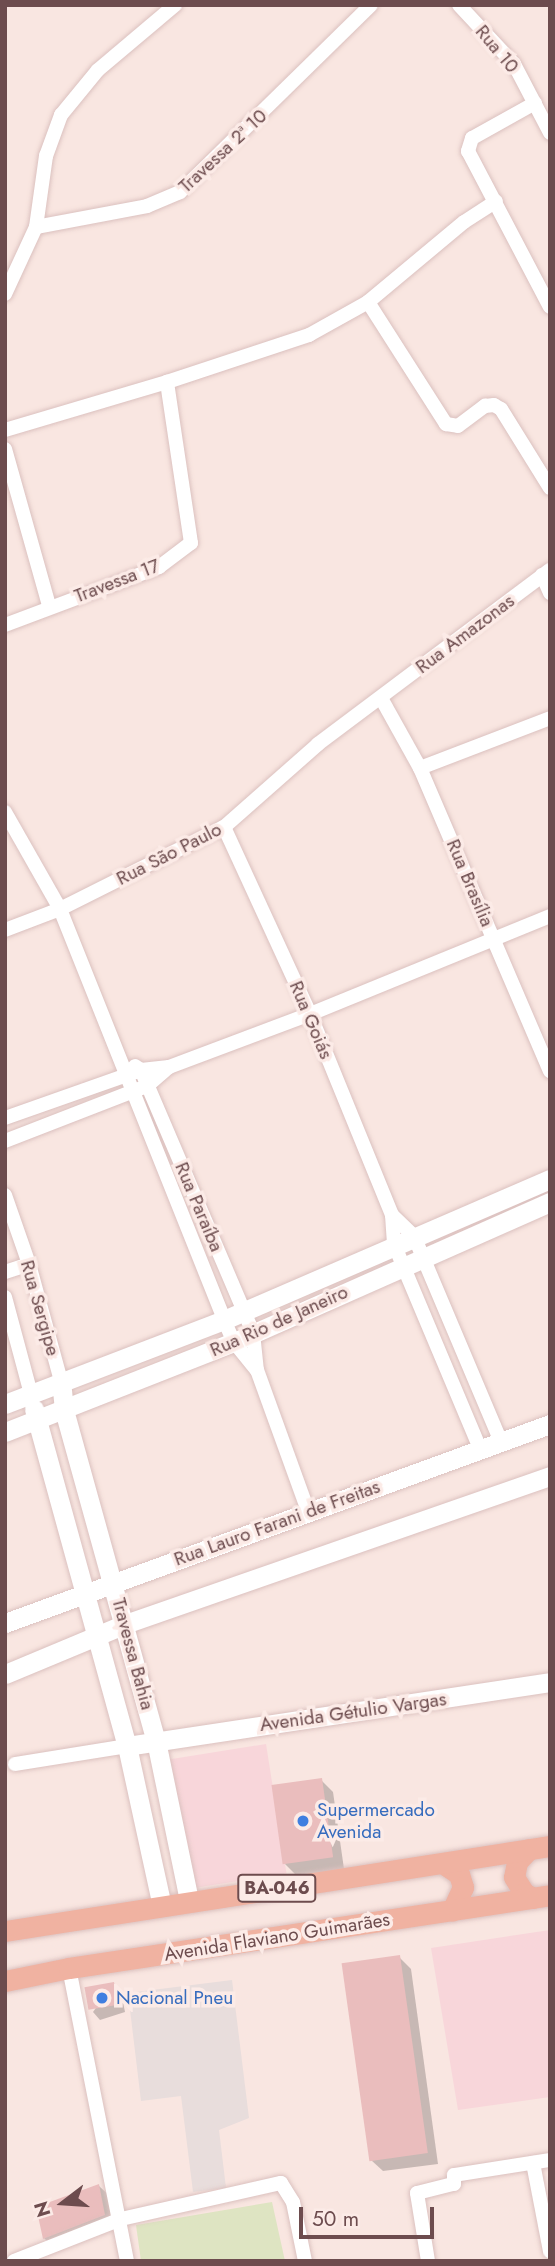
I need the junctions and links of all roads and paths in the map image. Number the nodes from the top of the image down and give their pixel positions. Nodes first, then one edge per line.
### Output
1 (175, 5) edge
2 (371, 5) edge
3 (465, 7) edge
4 (535, 103) junction
5 (550, 133) edge
6 (496, 201) junction
7 (36, 227) junction
8 (5, 294) edge
9 (368, 302) junction
10 (550, 307) edge
11 (167, 382) junction
12 (5, 430) edge
13 (5, 449) edge
14 (550, 488) edge
15 (546, 573) edge
16 (550, 593) edge
17 (49, 606) junction
18 (5, 625) edge
19 (382, 698) junction
20 (550, 718) edge
21 (420, 768) junction
22 (5, 812) edge
23 (224, 827) junction
24 (60, 909) junction
25 (550, 916) edge
26 (5, 930) edge
27 (494, 938) junction
28 (310, 1014) junction
29 (119, 1055) junction
30 (169, 1067) junction
31 (141, 1070) junction
32 (550, 1071) edge
33 (125, 1076) junction
34 (147, 1086) junction
35 (132, 1092) junction
36 (5, 1118) edge
37 (5, 1141) edge
38 (550, 1179) edge
39 (5, 1195) edge
40 (550, 1202) edge
41 (392, 1215) junction
42 (414, 1236) junction
43 (394, 1244) junction
44 (423, 1256) junction
45 (29, 1264) junction
46 (404, 1265) junction
47 (5, 1272) edge
48 (5, 1297) edge
49 (243, 1311) junction
50 (223, 1320) junction
51 (253, 1333) junction
52 (234, 1342) junction
53 (257, 1370) junction
54 (61, 1381) junction
55 (31, 1394) junction
56 (5, 1404) edge
57 (64, 1410) junction
58 (36, 1420) junction
59 (550, 1424) edge
60 (5, 1432) edge
61 (501, 1442) junction
62 (480, 1449) junction
63 (550, 1476) edge
64 (308, 1511) junction
65 (114, 1583) junction
66 (83, 1592) junction
67 (5, 1623) edge
68 (125, 1624) junction
69 (96, 1636) junction
70 (5, 1674) edge
71 (550, 1682) edge
72 (156, 1741) junction
73 (127, 1746) junction
74 (15, 1764) dead end
75 (539, 1848) edge
76 (444, 1864) junction
77 (541, 1896) edge
78 (189, 1900) junction
79 (162, 1906) junction
80 (452, 1911) junction
81 (5, 1931) edge
82 (69, 1968) junction
83 (5, 1981) edge
84 (550, 2160) edge
85 (533, 2163) junction
86 (121, 2219) junction
87 (550, 2251) edge
88 (14, 2261) edge
89 (127, 2261) edge
90 (305, 2261) edge
91 (428, 2261) edge

1 - 7 street
2 - 7 street, Travessa 2ª 10
3 - 4 street, Rua 10
4 - 5 street, Rua 10
4 - 6 street
6 - 9 street
6 - 10 street
7 - 8 street
9 - 11 street
9 - 14 street
11 - 12 street
11 - 17 street, Travessa 17
13 - 17 street
15 - 16 street
15 - 19 street, Rua Amazonas
17 - 18 street, Travessa 17
19 - 21 street, Rua Brasília
19 - 23 street, Rua São Paulo
20 - 21 street
21 - 27 street, Rua Brasília
22 - 24 street, Rua Paraíba
23 - 24 street, Rua São Paulo
23 - 28 street, Rua Goiás
24 - 26 street, Rua São Paulo
24 - 29 street, Rua Paraíba
25 - 27 street
27 - 28 street
27 - 32 street, Rua Brasília
28 - 30 street
28 - 41 street, Rua Goiás
29 - 31 street
29 - 33 street, Rua Paraíba
30 - 31 street
30 - 34 street
31 - 33 street
31 - 34 street, Rua Paraíba
33 - 35 street, Rua Paraíba
33 - 36 street
34 - 35 street
34 - 49 street, Rua Paraíba
35 - 37 street
35 - 50 street, Rua Paraíba
38 - 42 street, Rua Rio de Janeiro
39 - 45 street, Rua Sergipe
40 - 44 street, Rua Rio de Janeiro
41 - 42 street, Rua Goiás
41 - 43 street, Rua Goiás
42 - 43 street, Rua Rio de Janeiro
42 - 44 street, Rua Goiás
43 - 46 street, Rua Goiás
43 - 49 street, Rua Rio de Janeiro
44 - 46 street, Rua Rio de Janeiro
44 - 61 street, Rua Goiás
45 - 47 street
45 - 54 street, Rua Sergipe
46 - 51 street, Rua Rio de Janeiro
46 - 62 street, Rua Goiás
48 - 55 street, Rua Sergipe
49 - 50 street, Rua Rio de Janeiro
49 - 51 street, Rua Paraíba
50 - 52 street, Rua Paraíba
50 - 54 street, Rua Rio de Janeiro
51 - 52 street, Rua Rio de Janeiro
51 - 53 street, Rua Paraíba
52 - 53 street, Rua Paraíba
52 - 57 street, Rua Rio de Janeiro
53 - 64 street, Rua Paraíba
54 - 55 street, Rua Rio de Janeiro
54 - 57 street, Travessa Bahia
55 - 56 street, Rua Rio de Janeiro
55 - 58 street, Travessa Bahia
57 - 58 street, Rua Rio de Janeiro
57 - 65 street, Travessa Bahia
58 - 60 street, Rua Rio de Janeiro
58 - 66 street, Travessa Bahia
59 - 61 street, Rua Lauro Farani de Freitas
61 - 62 street, Rua Lauro Farani de Freitas
62 - 64 street, Rua Lauro Farani de Freitas
63 - 68 street
64 - 65 street, Rua Lauro Farani de Freitas
65 - 66 street, Rua Lauro Farani de Freitas
65 - 68 street, Travessa Bahia
66 - 67 street, Rua Lauro Farani de Freitas
66 - 69 street, Travessa Bahia
68 - 69 street
68 - 72 street, Travessa Bahia
69 - 70 street
69 - 73 street, Travessa Bahia
71 - 72 street, Avenida Gétulio Vargas
72 - 73 street, Avenida Gétulio Vargas
72 - 78 street, Travessa Bahia
73 - 74 street
73 - 79 street, Travessa Bahia
75 - 76 main road, BA-046
75 - 77 main road
76 - 78 main road, BA-046
76 - 80 main road
77 - 80 main road, Avenida Flaviano Guimarães / BA-046
78 - 79 main road, BA-046
79 - 81 main road, BA-046
80 - 82 main road, Avenida Flaviano Guimarães / BA-046
82 - 83 main road, Avenida Flaviano Guimarães / BA-046
82 - 86 street
84 - 85 street
85 - 87 street
85 - 91 street
86 - 88 street
86 - 89 street
86 - 90 street

